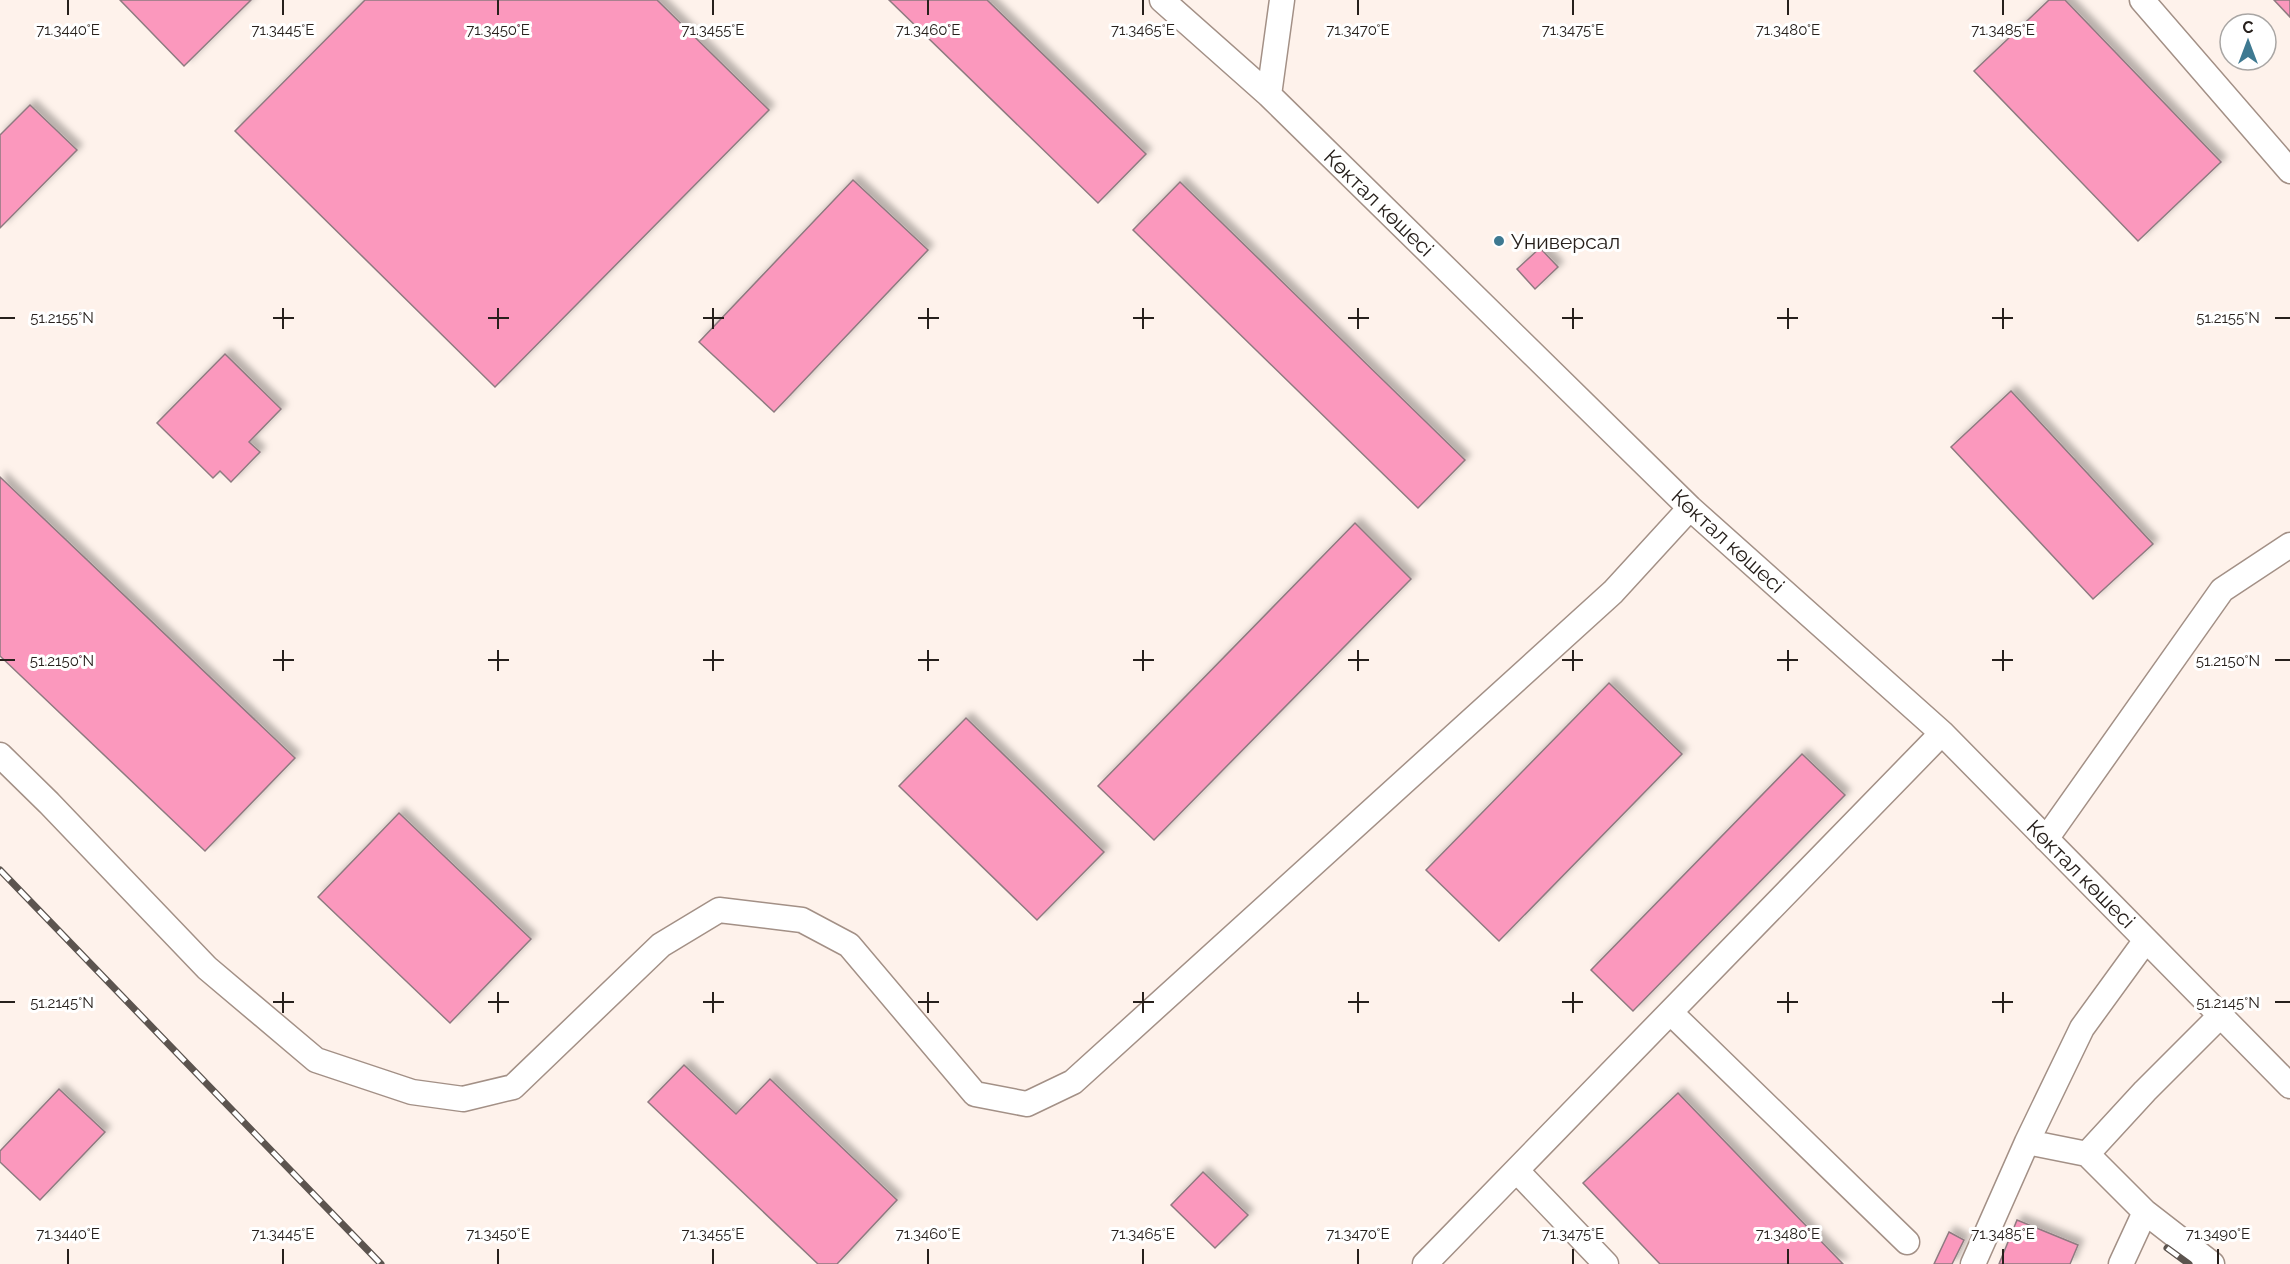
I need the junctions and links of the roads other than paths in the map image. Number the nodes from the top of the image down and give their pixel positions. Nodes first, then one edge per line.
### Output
1 (1162, 0) edge
2 (1282, 0) edge
3 (2142, 0) edge
4 (1269, 95) junction
5 (2290, 171) edge
6 (1690, 508) junction
7 (2290, 545) edge
8 (1942, 734) junction
9 (0, 755) edge
10 (2046, 839) junction
11 (2146, 940) junction
12 (1671, 1013) junction
13 (2221, 1016) junction
14 (2290, 1086) edge
15 (2027, 1142) junction
16 (2087, 1154) junction
17 (1517, 1171) junction
18 (2145, 1212) junction
19 (1907, 1242) dead end
20 (1425, 1264) edge
21 (1606, 1264) edge
22 (1973, 1264) edge
23 (2121, 1264) edge
24 (2212, 1264) edge

1 - 4 lane, Көктал көшесі
2 - 4 lane
3 - 5 lane
4 - 6 lane, Көктал көшесі
6 - 8 lane, Көктал көшесі
6 - 9 lane
7 - 10 lane
8 - 10 lane, Көктал көшесі
8 - 12 lane
10 - 11 lane, Көктал көшесі
11 - 13 lane, Көктал көшесі
11 - 15 lane
12 - 17 lane
12 - 19 lane
13 - 14 lane, Көктал көшесі
13 - 16 lane
15 - 16 lane
15 - 22 lane
16 - 18 lane
17 - 20 lane
17 - 21 lane
18 - 23 lane
18 - 24 lane

